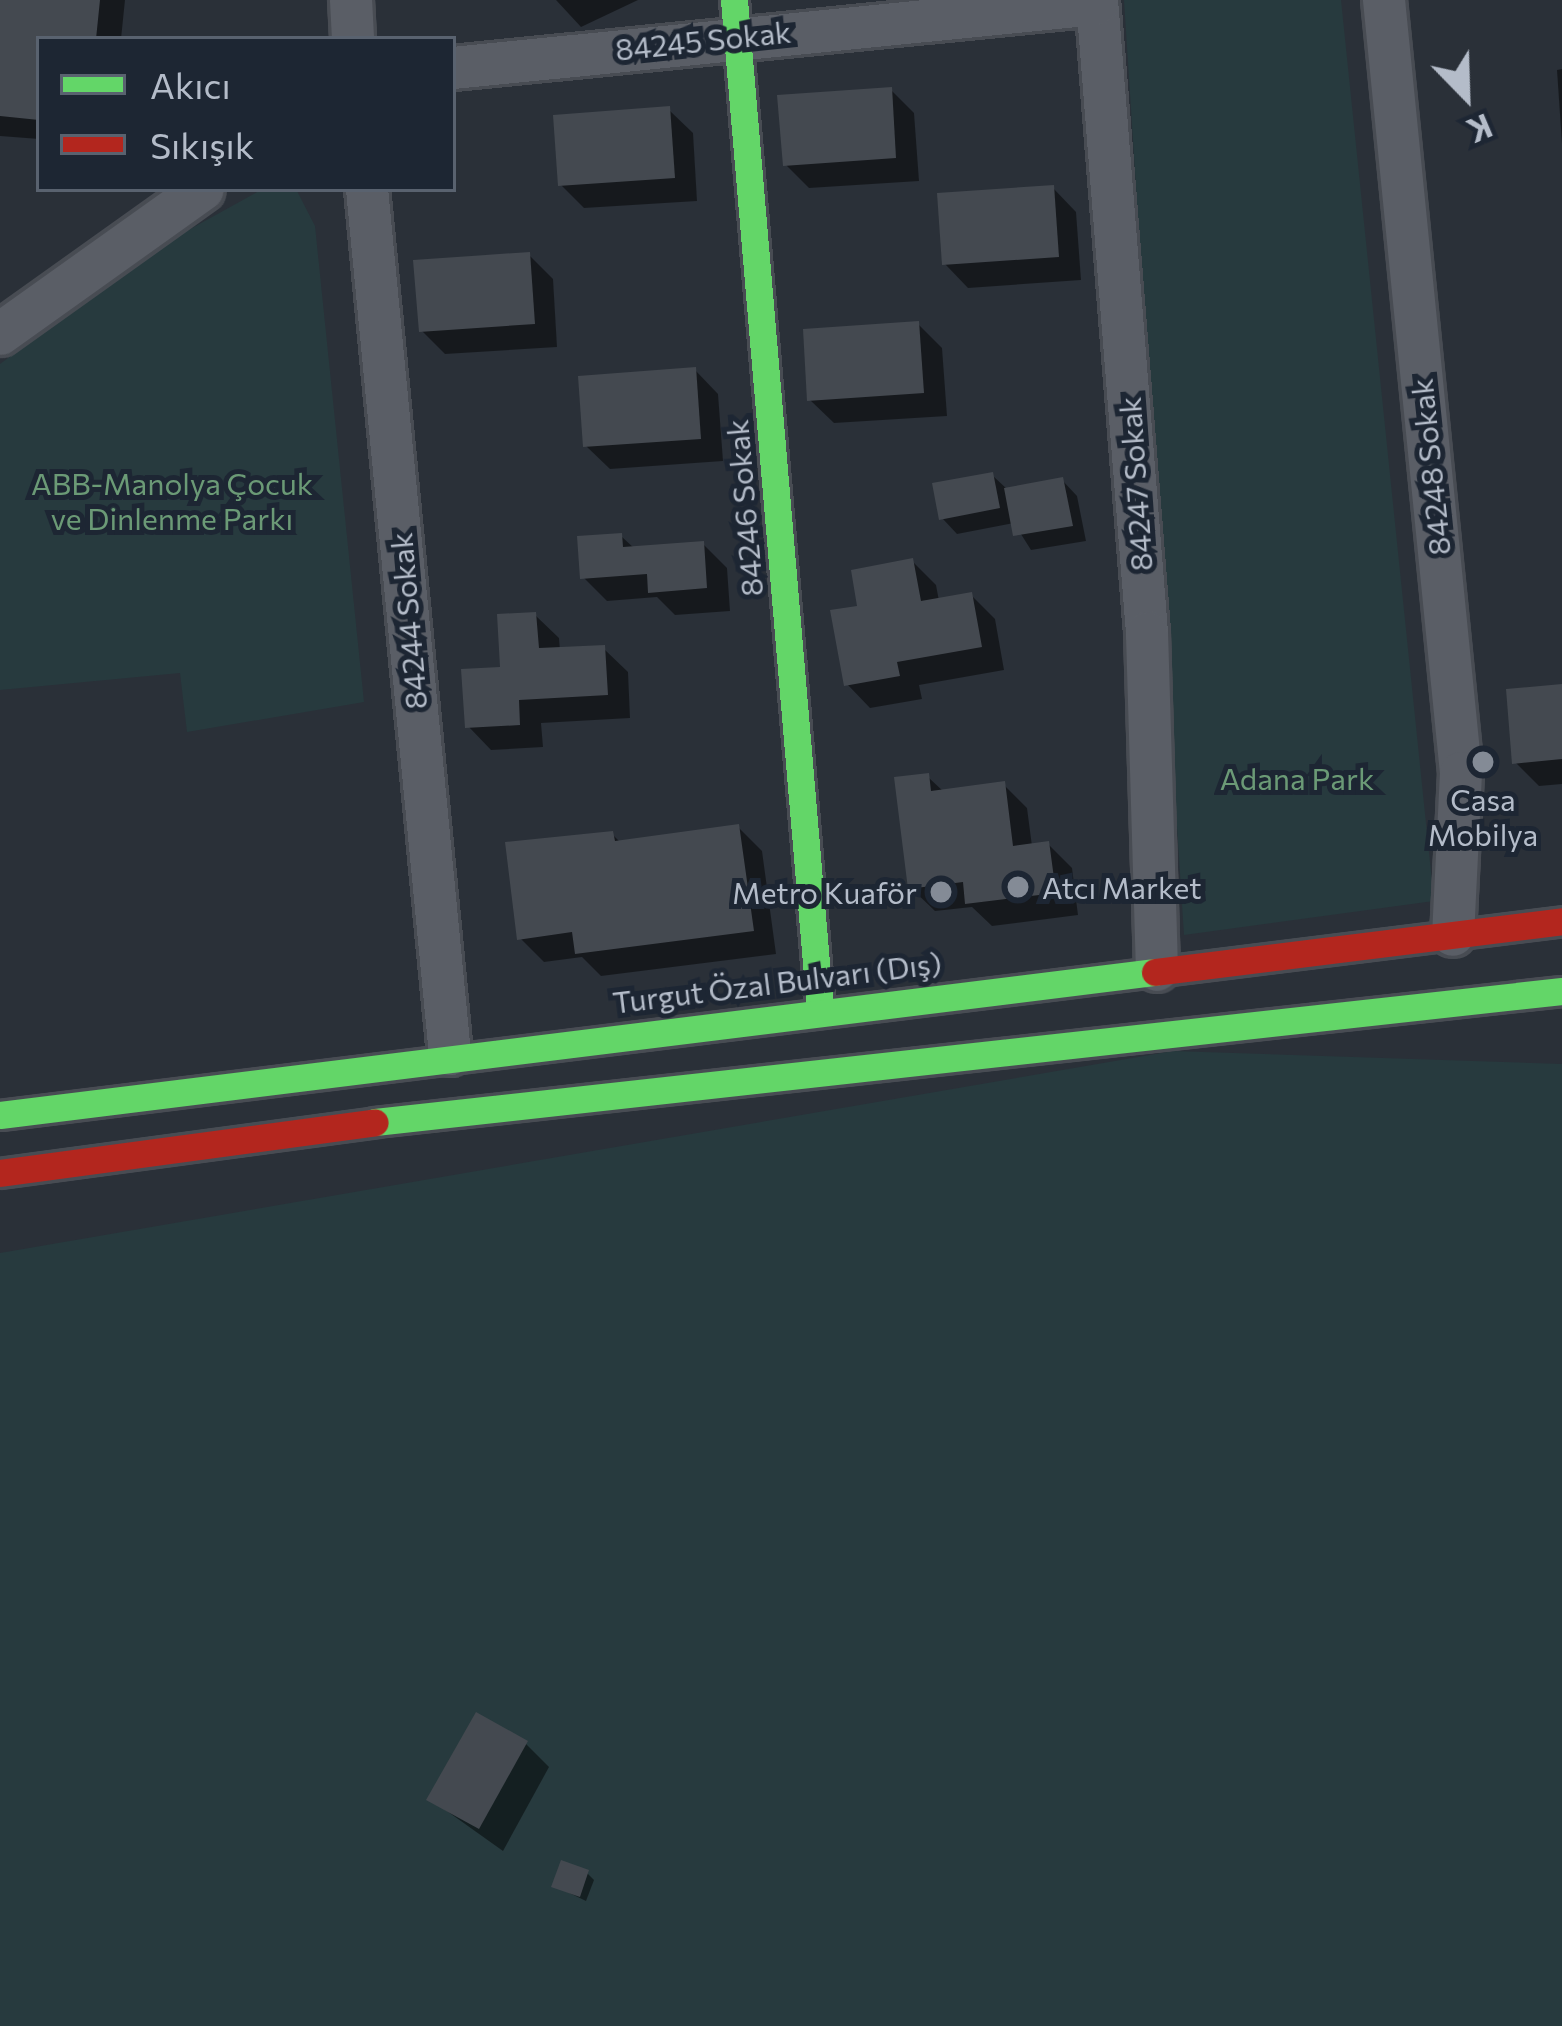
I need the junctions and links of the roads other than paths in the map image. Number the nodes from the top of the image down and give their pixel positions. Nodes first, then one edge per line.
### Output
1 (351, 0) edge
2 (1384, 0) edge
3 (1097, 2) edge
4 (736, 18) edge
5 (353, 36) edge
6 (456, 67) edge
7 (198, 192) edge
8 (367, 192) edge
9 (0, 334) edge
10 (1562, 921) edge
11 (1454, 934) junction
12 (1157, 970) junction
13 (1562, 991) edge
14 (820, 1010) junction
15 (450, 1054) junction
16 (0, 1115) edge
17 (0, 1172) edge

1 - 5 street
2 - 11 street, 84248 Sokak
3 - 4 street, 84245 Sokak
3 - 12 street, 84247 Sokak
4 - 6 street, 84245 Sokak
4 - 14 main road, 84246 Sokak
7 - 9 street
8 - 15 street, 84244 Sokak
10 - 11 main road, Turgut Özal Bulvarı (Dış)
11 - 12 main road, Turgut Özal Bulvarı (Dış)
12 - 14 main road, Turgut Özal Bulvarı (Dış)
13 - 17 main road
14 - 15 main road, Turgut Özal Bulvarı (Dış)
15 - 16 main road, Turgut Özal Bulvarı (Dış)

